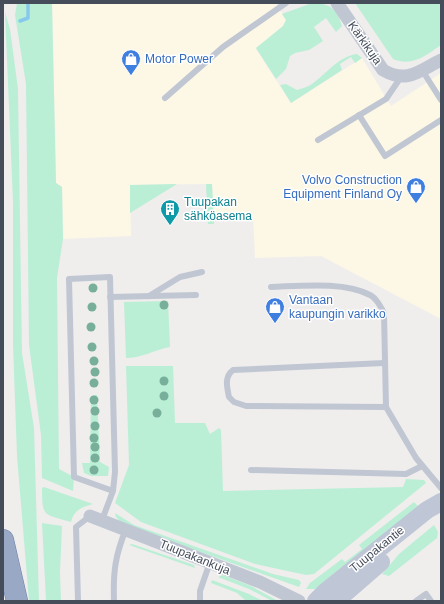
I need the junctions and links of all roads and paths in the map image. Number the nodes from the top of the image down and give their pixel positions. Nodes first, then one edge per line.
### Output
1 (286, 3) edge
2 (337, 3) edge
3 (441, 60) edge
4 (422, 70) junction
5 (401, 77) junction
6 (165, 98) dead end
7 (441, 100) edge
8 (359, 115) junction
9 (441, 120) edge
10 (318, 140) dead end
11 (202, 272) dead end
12 (270, 287) dead end
13 (196, 295) dead end
14 (148, 296) junction
15 (110, 297) junction
16 (384, 363) junction
17 (386, 407) junction
18 (422, 466) junction
19 (251, 470) dead end
20 (441, 488) edge
21 (113, 491) junction
22 (441, 502) edge
23 (441, 512) edge
24 (96, 518) junction
25 (126, 529) junction
26 (3, 540) edge
27 (210, 562) junction
28 (17, 601) edge
29 (78, 601) edge
30 (114, 601) edge
31 (200, 601) edge
32 (299, 601) edge
33 (316, 601) edge
34 (336, 601) edge
35 (416, 601) edge
36 (431, 601) edge

1 - 6 lane
2 - 5 street, Kärkikuja
3 - 4 street
4 - 5 street
4 - 7 lane
5 - 8 lane
8 - 9 lane
8 - 10 lane
11 - 14 lane
12 - 16 lane
13 - 14 lane
14 - 15 lane
15 - 21 lane
15 - 21 lane
16 - 17 lane
16 - 17 lane
17 - 18 lane
18 - 19 lane
18 - 20 lane
21 - 24 lane
22 - 33 main road, Tuupakantie
23 - 34 main road, Tuupakantie
24 - 25 street, Tuupakankuja
24 - 29 lane
25 - 27 street, Tuupakankuja
25 - 30 lane
26 - 28 highway
27 - 31 lane
27 - 32 street, Tuupakankuja
35 - 36 lane

